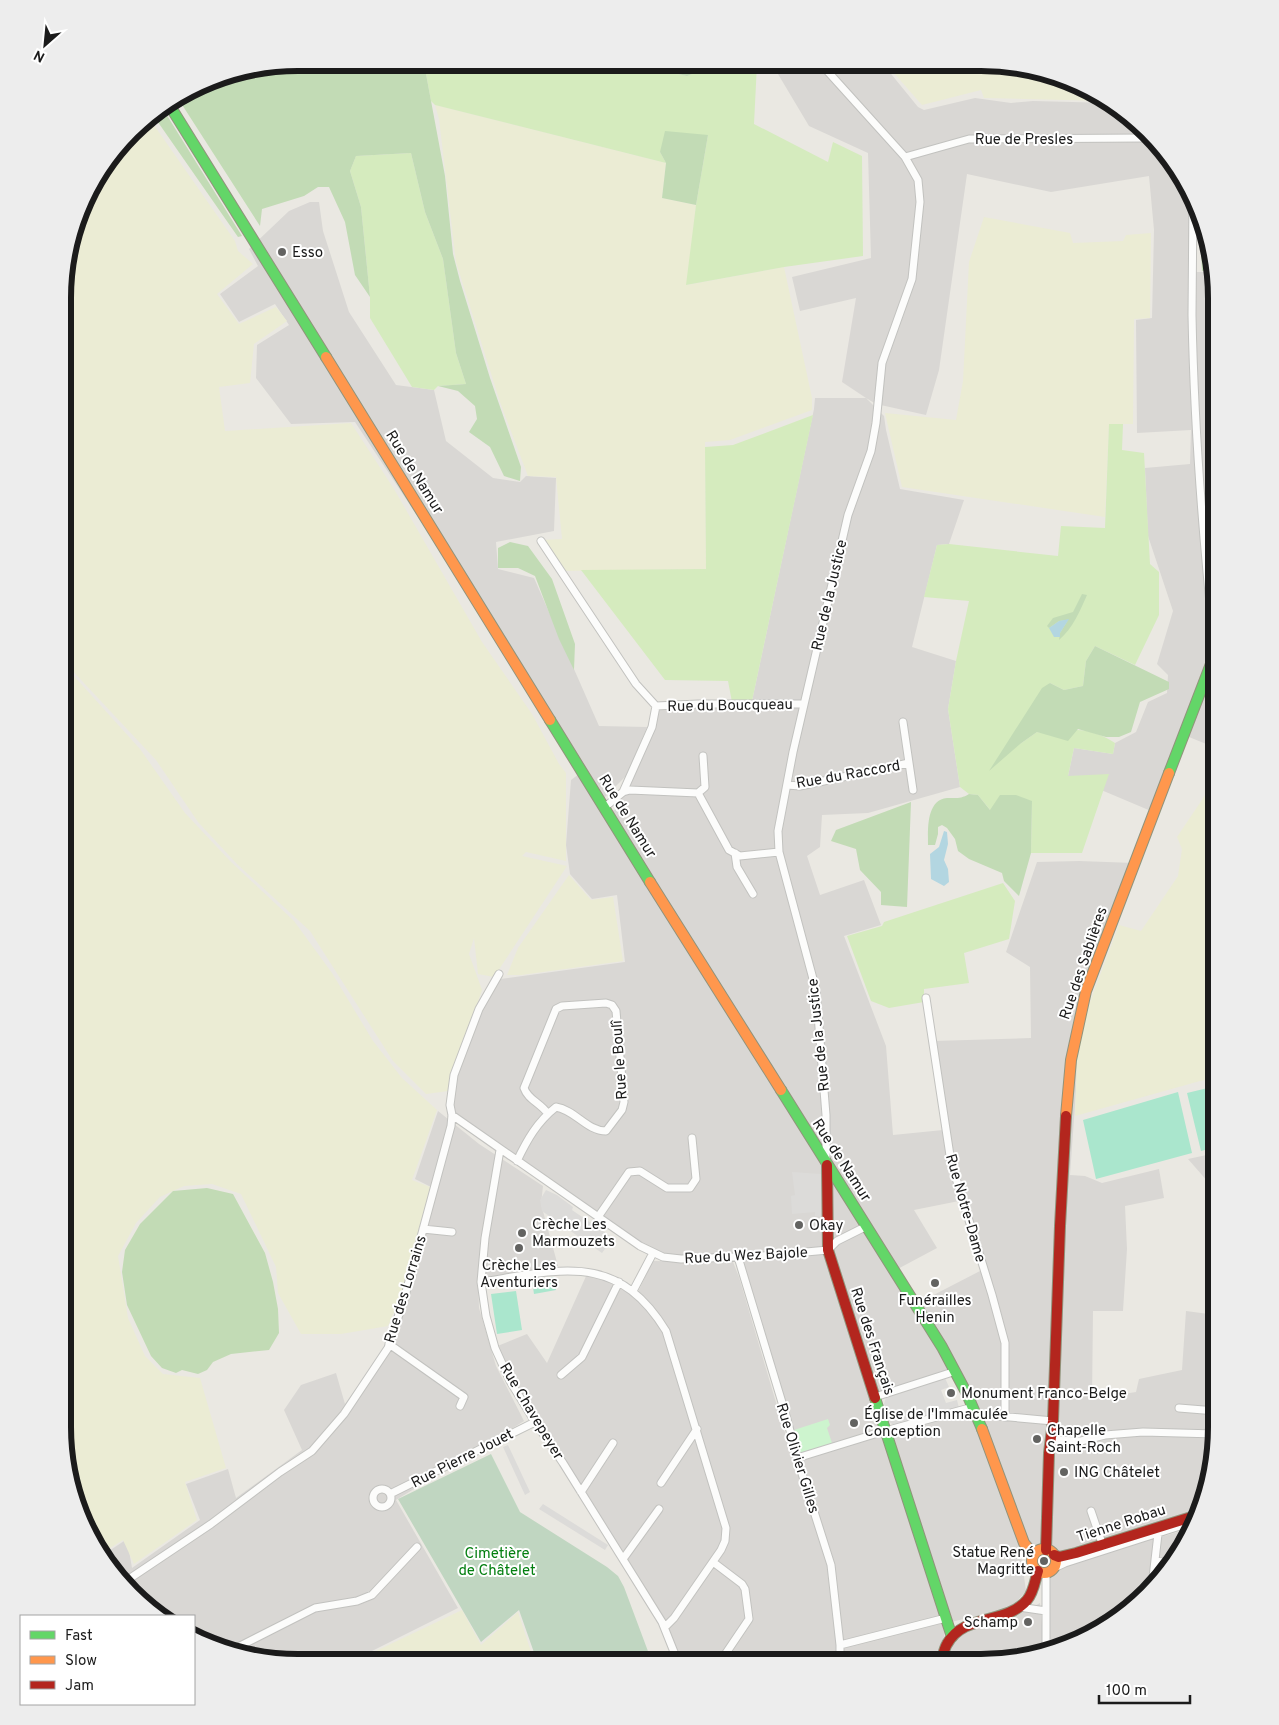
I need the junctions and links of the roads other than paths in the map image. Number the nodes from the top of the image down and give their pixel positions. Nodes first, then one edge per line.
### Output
1 (827, 71) edge
2 (172, 110) edge
3 (1141, 138) edge
4 (905, 156) junction
5 (1193, 218) edge
6 (541, 541) dead end
7 (1208, 585) edge
8 (1208, 672) edge
9 (804, 704) junction
10 (656, 706) junction
11 (903, 722) dead end
12 (703, 756) dead end
13 (909, 763) junction
14 (787, 785) junction
15 (913, 790) dead end
16 (623, 792) junction
17 (698, 793) junction
18 (605, 807) junction
19 (779, 852) junction
20 (735, 853) junction
21 (753, 894) dead end
22 (498, 974) dead end
23 (926, 998) dead end
24 (548, 1114) junction
25 (452, 1115) junction
26 (692, 1138) dead end
27 (500, 1150) junction
28 (517, 1161) junction
29 (826, 1164) junction
30 (598, 1217) junction
31 (866, 1226) junction
32 (423, 1229) junction
33 (452, 1232) dead end
34 (828, 1250) junction
35 (653, 1253) junction
36 (738, 1257) junction
37 (482, 1282) junction
38 (619, 1282) junction
39 (633, 1291) junction
40 (389, 1344) junction
41 (956, 1371) junction
42 (562, 1375) dead end
43 (875, 1397) junction
44 (460, 1406) dead end
45 (1178, 1408) dead end
46 (974, 1410) junction
47 (1208, 1411) edge
48 (1005, 1417) junction
49 (534, 1422) junction
50 (1052, 1422) junction
51 (697, 1429) junction
52 (886, 1431) junction
53 (1207, 1434) edge
54 (1051, 1440) junction
55 (612, 1443) dead end
56 (797, 1458) junction
57 (661, 1483) dead end
58 (581, 1492) junction
59 (390, 1494) dead end
60 (659, 1509) dead end
61 (1091, 1511) dead end
62 (1188, 1518) edge
63 (1185, 1525) edge
64 (1158, 1534) junction
65 (1102, 1546) junction
66 (417, 1547) dead end
67 (1050, 1552) junction
68 (1034, 1555) junction
69 (623, 1559) junction
70 (1155, 1561) junction
71 (713, 1562) junction
72 (1163, 1562) edge
73 (1046, 1571) junction
74 (1154, 1573) edge
75 (131, 1579) edge
76 (1019, 1607) junction
77 (1046, 1612) junction
78 (946, 1618) junction
79 (665, 1628) junction
80 (952, 1637) junction
81 (1046, 1644) edge
82 (840, 1645) junction
83 (240, 1646) edge
84 (675, 1654) edge
85 (726, 1654) edge
86 (840, 1654) edge
87 (945, 1654) edge

1 - 4 street, Rue de la Justice
2 - 18 main road, Rue de Namur
3 - 4 street, Rue de Presles
4 - 9 street, Rue de la Justice
5 - 7 street
6 - 10 street
8 - 50 main road, Rue des Sablières
9 - 10 street, Rue du Boucqueau
9 - 14 street, Rue de la Justice
10 - 16 street
11 - 13 street
12 - 17 street
13 - 14 street, Rue du Raccord
13 - 15 street
14 - 19 street, Rue de la Justice
16 - 17 street
16 - 18 street
17 - 20 street
18 - 29 main road, Rue de Namur
19 - 20 street
19 - 29 street, Rue de la Justice
20 - 21 street
22 - 25 street, Rue des Lorrains
23 - 48 street, Rue Notre-Dame
24 - 24 street, Rue le Boulî
24 - 28 street
25 - 27 street, Rue du Wez Bajole
25 - 32 street, Rue des Lorrains
26 - 30 street
27 - 28 street, Rue du Wez Bajole
27 - 37 street, Rue Chavepeyer
28 - 30 street, Rue du Wez Bajole
29 - 31 main road, Rue de Namur
29 - 34 main road, Rue des Français
30 - 35 street, Rue du Wez Bajole
31 - 34 street, Rue du Wez Bajole
31 - 41 main road, Rue de Namur
32 - 33 street
32 - 40 street, Rue des Lorrains
34 - 36 street, Rue du Wez Bajole
34 - 43 main road, Rue des Français
35 - 36 street, Rue du Wez Bajole
35 - 39 street
36 - 56 street, Rue Olivier Gilles
37 - 38 street
37 - 49 street, Rue Chavepeyer
38 - 39 street
38 - 42 street
39 - 51 street
40 - 44 street
40 - 75 street, Rue des Lorrains
41 - 43 street
41 - 46 main road, Rue de Namur
43 - 52 main road, Rue des Français
45 - 47 street
46 - 48 street
46 - 52 street
46 - 68 main road, Rue de Namur
48 - 50 street
49 - 58 street, Rue Chavepeyer
49 - 59 street, Rue Pierre Jouet
50 - 54 main road, Rue des Sablières
51 - 57 street
51 - 71 street
52 - 56 street
52 - 78 main road, Rue des Français
53 - 54 street
54 - 67 main road, Rue des Sablières
55 - 58 street
56 - 82 street, Rue Olivier Gilles
58 - 69 street, Rue Chavepeyer
60 - 69 street
61 - 65 street
62 - 65 main road, Tienne Robau
63 - 64 street, Tienne Robau
64 - 70 street
64 - 73 street, Tienne Robau
65 - 67 main road, Tienne Robau
66 - 83 street
67 - 68 main road
67 - 73 main road
68 - 73 main road
69 - 79 street, Rue Chavepeyer
70 - 72 street
70 - 74 street
71 - 79 street
71 - 85 street
73 - 76 main road
73 - 77 street
76 - 77 street
76 - 80 main road
77 - 81 street
78 - 80 main road, Rue des Français
78 - 82 street
79 - 84 street, Rue Chavepeyer
80 - 87 main road
82 - 86 street, Rue Olivier Gilles

